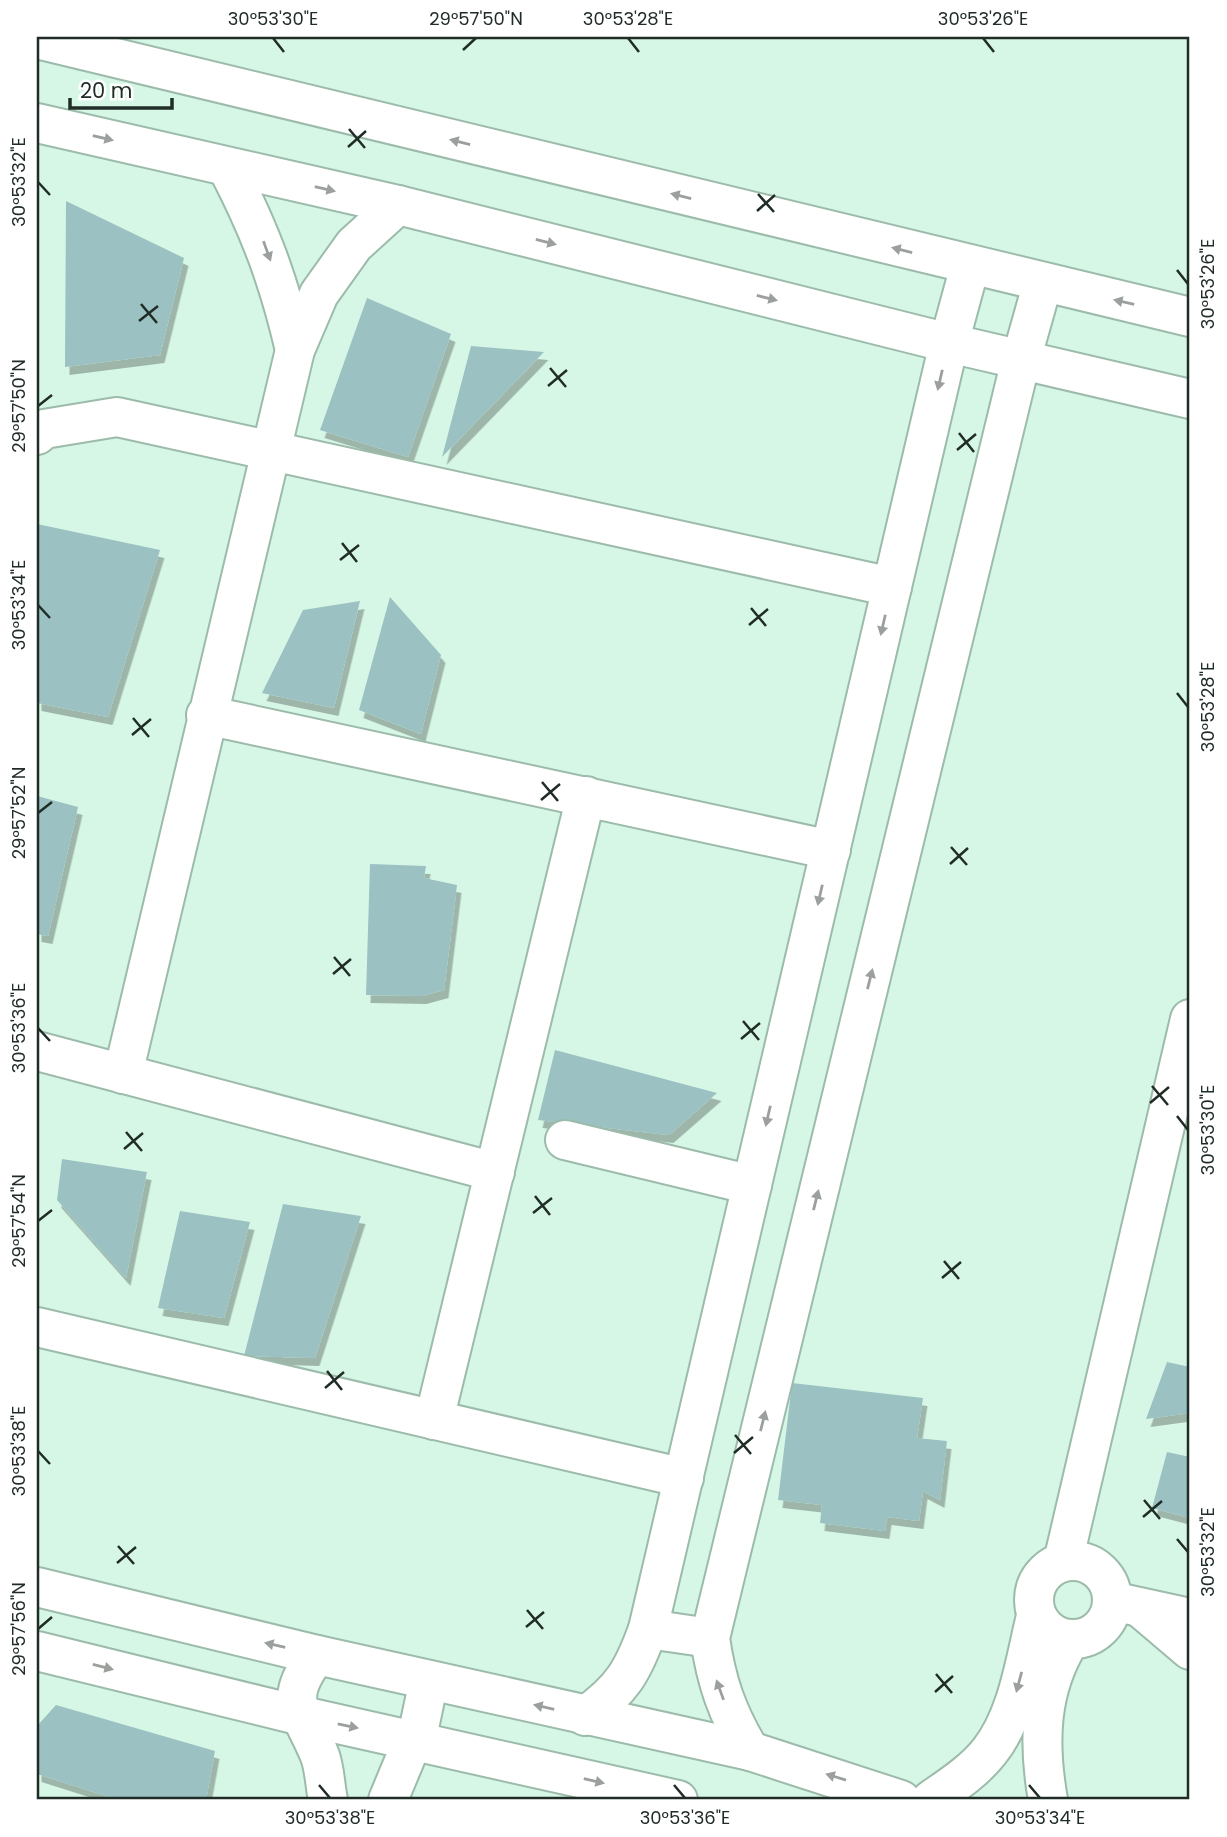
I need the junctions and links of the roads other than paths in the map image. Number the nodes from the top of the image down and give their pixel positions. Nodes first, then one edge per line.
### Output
1 (37, 39) edge
2 (37, 123) edge
3 (227, 167) junction
4 (398, 205) junction
5 (970, 266) junction
6 (1043, 282) junction
7 (1190, 317) edge
8 (949, 343) junction
9 (295, 350) junction
10 (1021, 360) junction
11 (1190, 399) edge
12 (37, 435) edge
13 (270, 451) junction
14 (892, 587) junction
15 (206, 715) junction
16 (586, 796) junction
17 (831, 850) junction
18 (1190, 1022) edge
19 (37, 1051) edge
20 (123, 1074) junction
21 (565, 1140) dead end
22 (495, 1172) junction
23 (752, 1185) junction
24 (37, 1327) edge
25 (434, 1420) junction
26 (684, 1478) junction
27 (1063, 1562) junction
28 (37, 1587) edge
29 (1125, 1604) junction
30 (1036, 1616) junction
31 (1190, 1618) edge
32 (648, 1629) junction
33 (710, 1637) junction
34 (1070, 1640) junction
35 (1190, 1650) edge
36 (37, 1651) edge
37 (317, 1655) junction
38 (429, 1680) junction
39 (298, 1715) junction
40 (585, 1716) junction
41 (414, 1741) junction
42 (750, 1751) junction
43 (328, 1800) edge
44 (388, 1800) edge
45 (678, 1800) edge
46 (901, 1800) edge
47 (931, 1800) edge
48 (1048, 1800) edge

5 -> 1 street
2 -> 3 street
3 -> 4 street
3 -> 9 street
4 -> 8 street
4 - 9 street
5 - 6 street
5 - 8 street
7 -> 6 street
6 - 10 street
8 - 10 street
8 -> 14 street
9 - 13 street
10 - 11 street
33 -> 10 street
12 - 13 street
13 - 14 street
13 - 15 street
14 -> 17 street
15 - 16 street
15 - 20 street
16 - 17 street
16 - 22 street
17 -> 23 street
18 - 27 street
19 - 20 street
20 - 22 street
21 - 23 street
22 - 25 street
23 - 26 street
24 - 25 street
25 - 26 street
26 - 32 street
27 - 29 street
27 - 30 street
37 -> 28 street
29 - 31 street
29 - 34 street
29 - 35 street
30 - 34 street
30 -> 47 street
32 - 33 street
32 - 40 street
42 -> 33 street
34 - 48 street
36 -> 39 street
37 - 38 street
37 - 39 street
40 -> 38 street
38 - 41 street
39 -> 41 street
39 - 43 street
40 - 42 street
41 - 44 street
41 -> 45 street
46 -> 42 street

